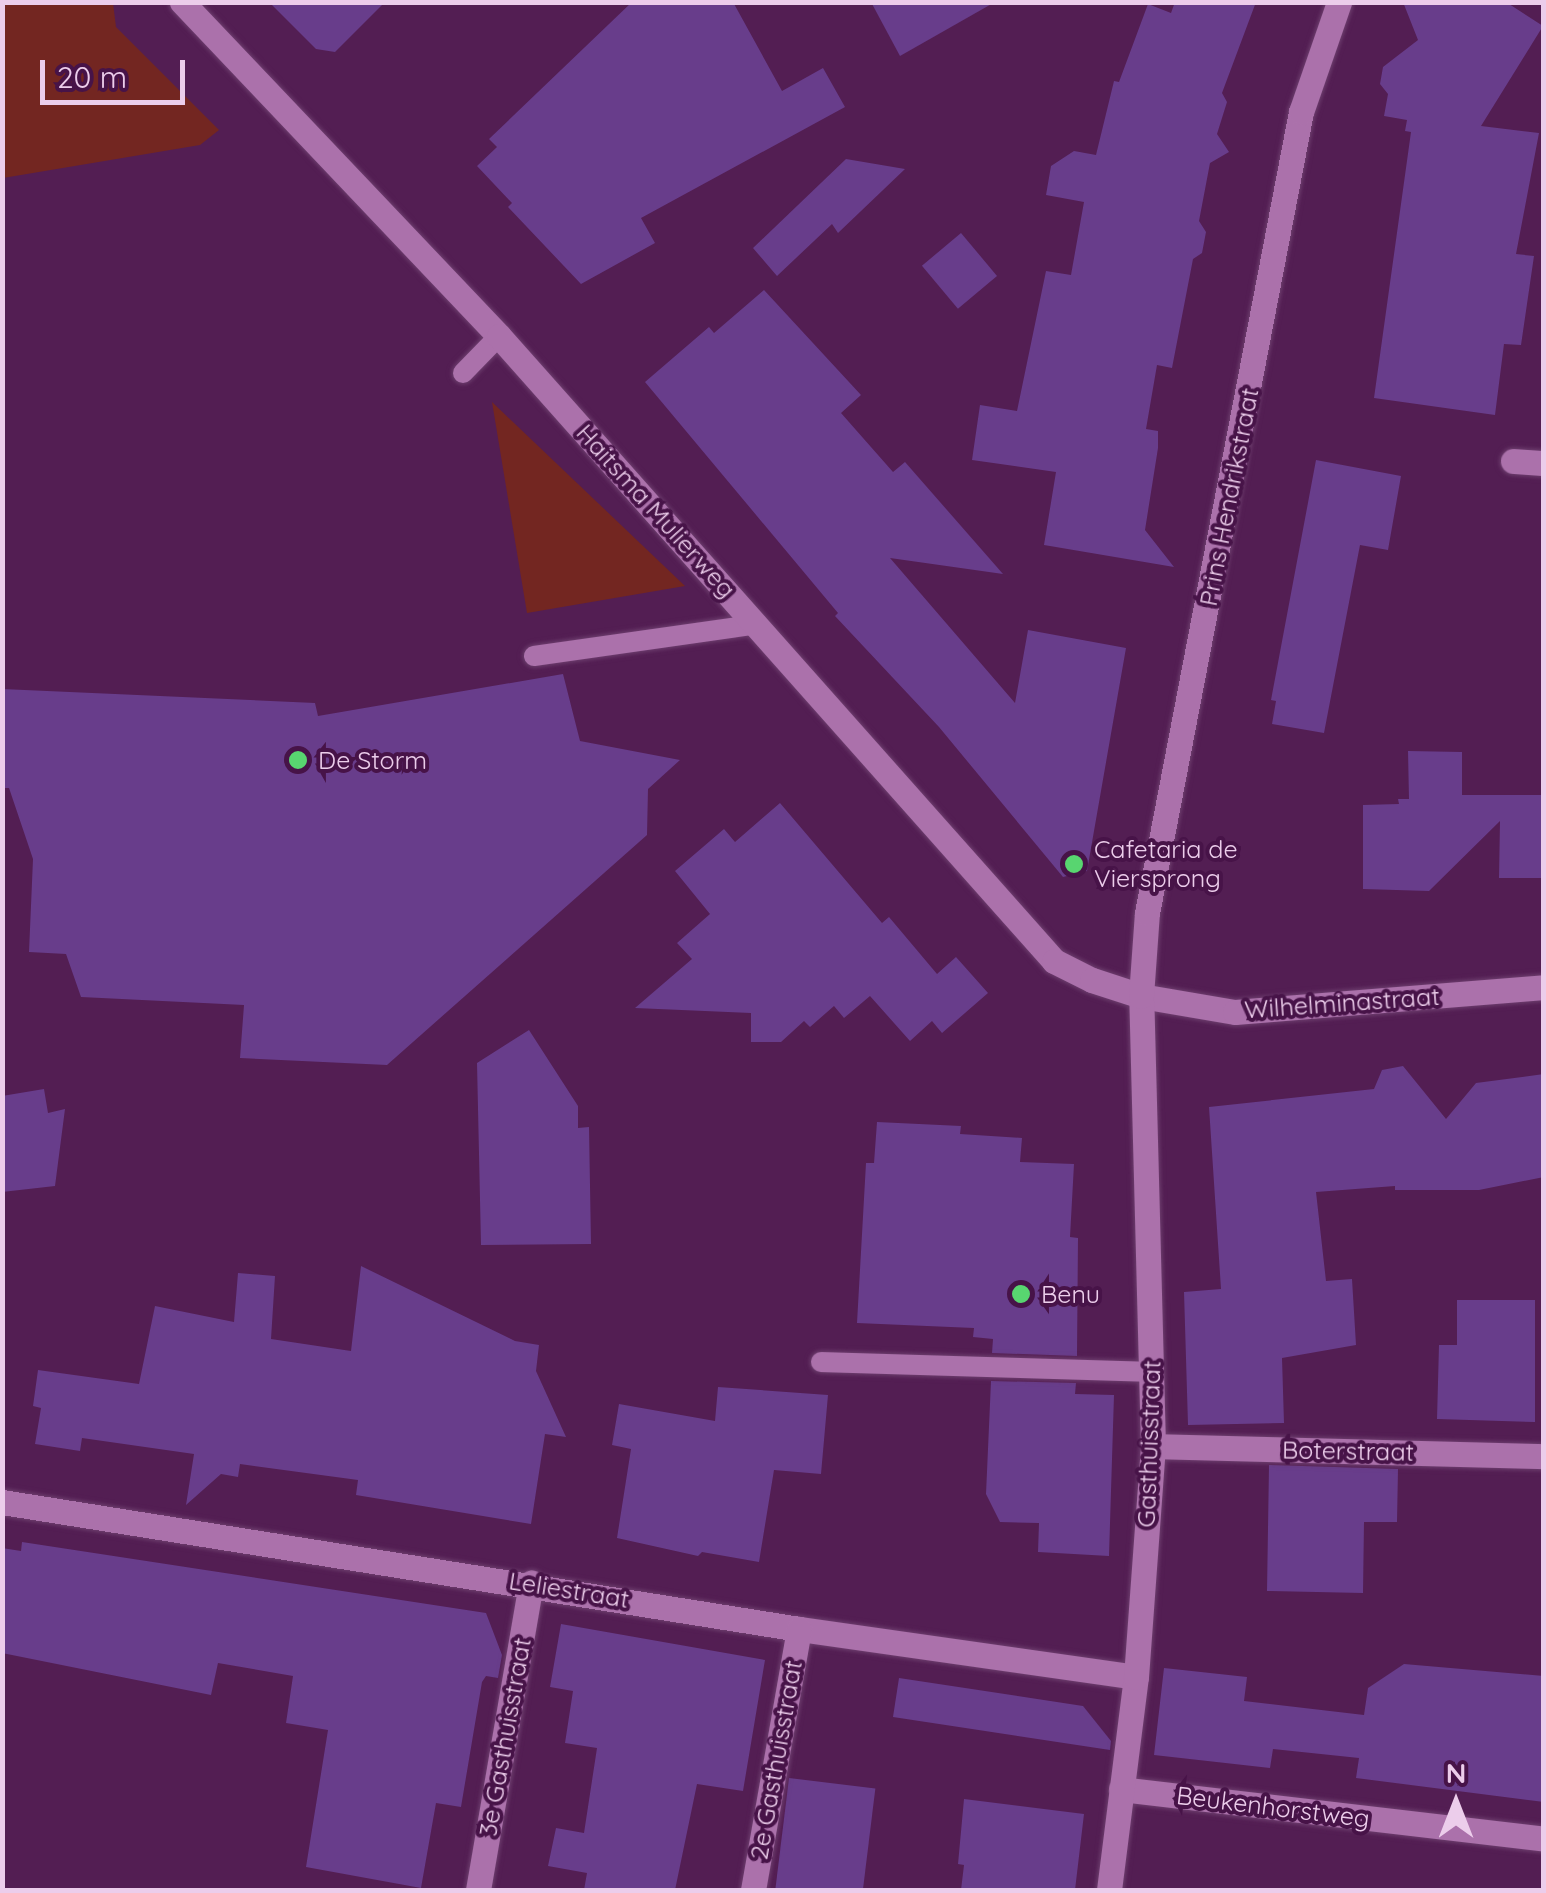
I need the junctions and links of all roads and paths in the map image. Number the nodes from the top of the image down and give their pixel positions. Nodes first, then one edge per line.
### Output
1 (182, 2) edge
2 (1339, 2) edge
3 (499, 336) junction
4 (463, 373) dead end
5 (1513, 462) dead end
6 (1544, 464) edge
7 (758, 624) junction
8 (534, 656) dead end
9 (1544, 987) edge
10 (1141, 996) junction
11 (821, 1362) dead end
12 (1153, 1372) junction
13 (1153, 1446) junction
14 (1544, 1456) edge
15 (2, 1502) edge
16 (531, 1583) junction
17 (799, 1629) junction
18 (1136, 1677) junction
19 (1121, 1789) junction
20 (1544, 1839) edge
21 (478, 1890) edge
22 (753, 1890) edge
23 (1109, 1890) edge

1 - 3 street, Haitsma Mulierweg
2 - 10 street, Prins Hendrikstraat
3 - 4 lane
3 - 7 street, Haitsma Mulierweg
5 - 6 street
7 - 8 lane
7 - 10 street, Haitsma Mulierweg
9 - 10 street, Wilhelminastraat
10 - 12 street, Gasthuisstraat
11 - 12 lane
12 - 13 street, Gasthuisstraat
13 - 14 street, Boterstraat
13 - 18 street, Gasthuisstraat
15 - 16 street, Leliestraat
16 - 17 street, Leliestraat
16 - 21 street, 3e Gasthuisstraat
17 - 18 street, Leliestraat
17 - 22 street, 2e Gasthuisstraat
18 - 19 street, Gasthuisstraat
19 - 20 street, Beukenhorstweg
19 - 23 street, Gasthuisstraat

